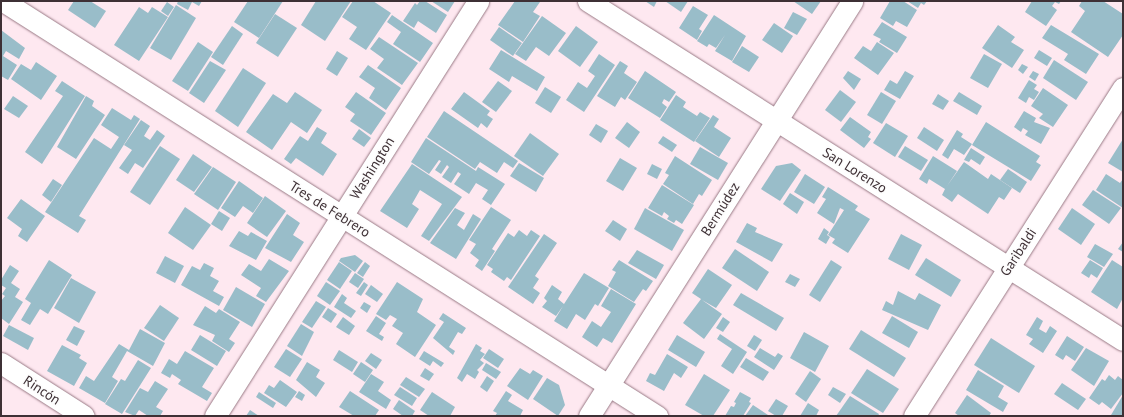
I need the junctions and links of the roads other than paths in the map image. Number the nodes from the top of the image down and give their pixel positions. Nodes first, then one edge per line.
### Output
1 (3, 1) edge
2 (478, 1) edge
3 (588, 1) edge
4 (852, 1) edge
5 (1123, 88) edge
6 (776, 120) junction
7 (342, 216) junction
8 (1008, 267) junction
9 (1123, 340) edge
10 (1, 363) edge
11 (608, 385) junction
12 (84, 416) edge
13 (215, 416) edge
14 (589, 416) edge
15 (657, 416) edge
16 (914, 416) edge

1 - 7 street, Tres de Febrero
2 - 7 street, Washington
3 - 6 street, San Lorenzo
4 - 6 street, Bermúdez
5 - 8 street, Garibaldi
6 - 8 street, San Lorenzo
6 - 11 street, Bermúdez
7 - 11 street, Tres de Febrero
7 - 13 street, Washington
8 - 9 street, San Lorenzo
8 - 16 street, Garibaldi
10 - 12 street, Rincón
11 - 14 street, Bermúdez
11 - 15 street, Tres de Febrero

